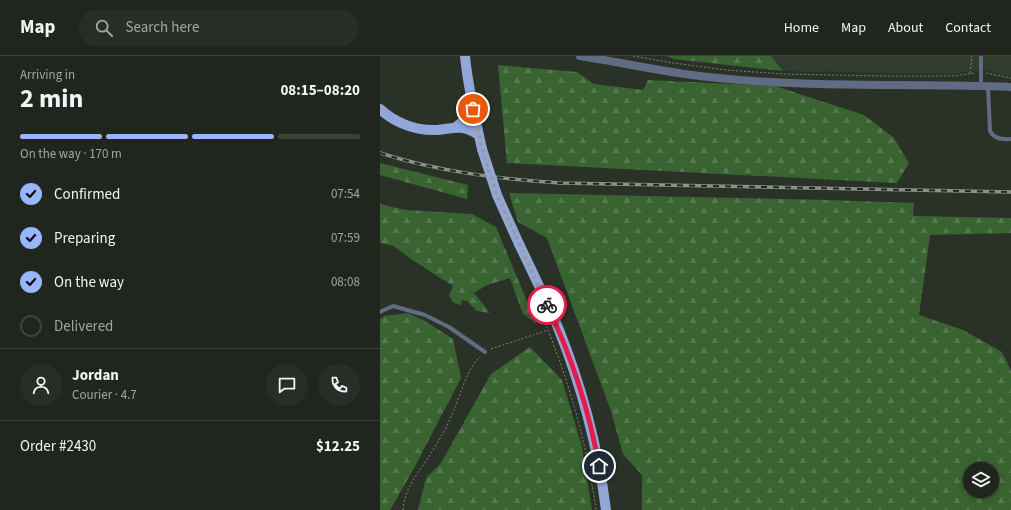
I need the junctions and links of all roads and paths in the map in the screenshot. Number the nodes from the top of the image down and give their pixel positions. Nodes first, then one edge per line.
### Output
1 (465, 56) edge
2 (580, 56) edge
3 (632, 56) edge
4 (972, 56) edge
5 (981, 56) edge
6 (597, 57) edge
7 (970, 73) junction
8 (981, 73) junction
9 (1011, 78) edge
10 (985, 86) junction
11 (1011, 87) edge
12 (380, 109) edge
13 (473, 109) junction
14 (457, 126) junction
15 (479, 135) junction
16 (1011, 139) edge
17 (541, 311) dead end
18 (380, 312) edge
19 (549, 330) junction
20 (485, 352) junction
21 (403, 510) edge
22 (596, 510) edge
23 (606, 510) edge

1 - 13 main road
2 - 6 street
3 - 7 path
4 - 7 path
5 - 8 lane
6 - 10 street
7 - 8 path
8 - 9 path
8 - 10 lane
10 - 11 street
10 - 16 lane
12 - 14 main road
13 - 14 main road
13 - 15 main road
14 - 15 main road
15 - 23 main road, bridge
17 - 19 path
18 - 20 lane
19 - 20 path
19 - 22 path
20 - 21 path

